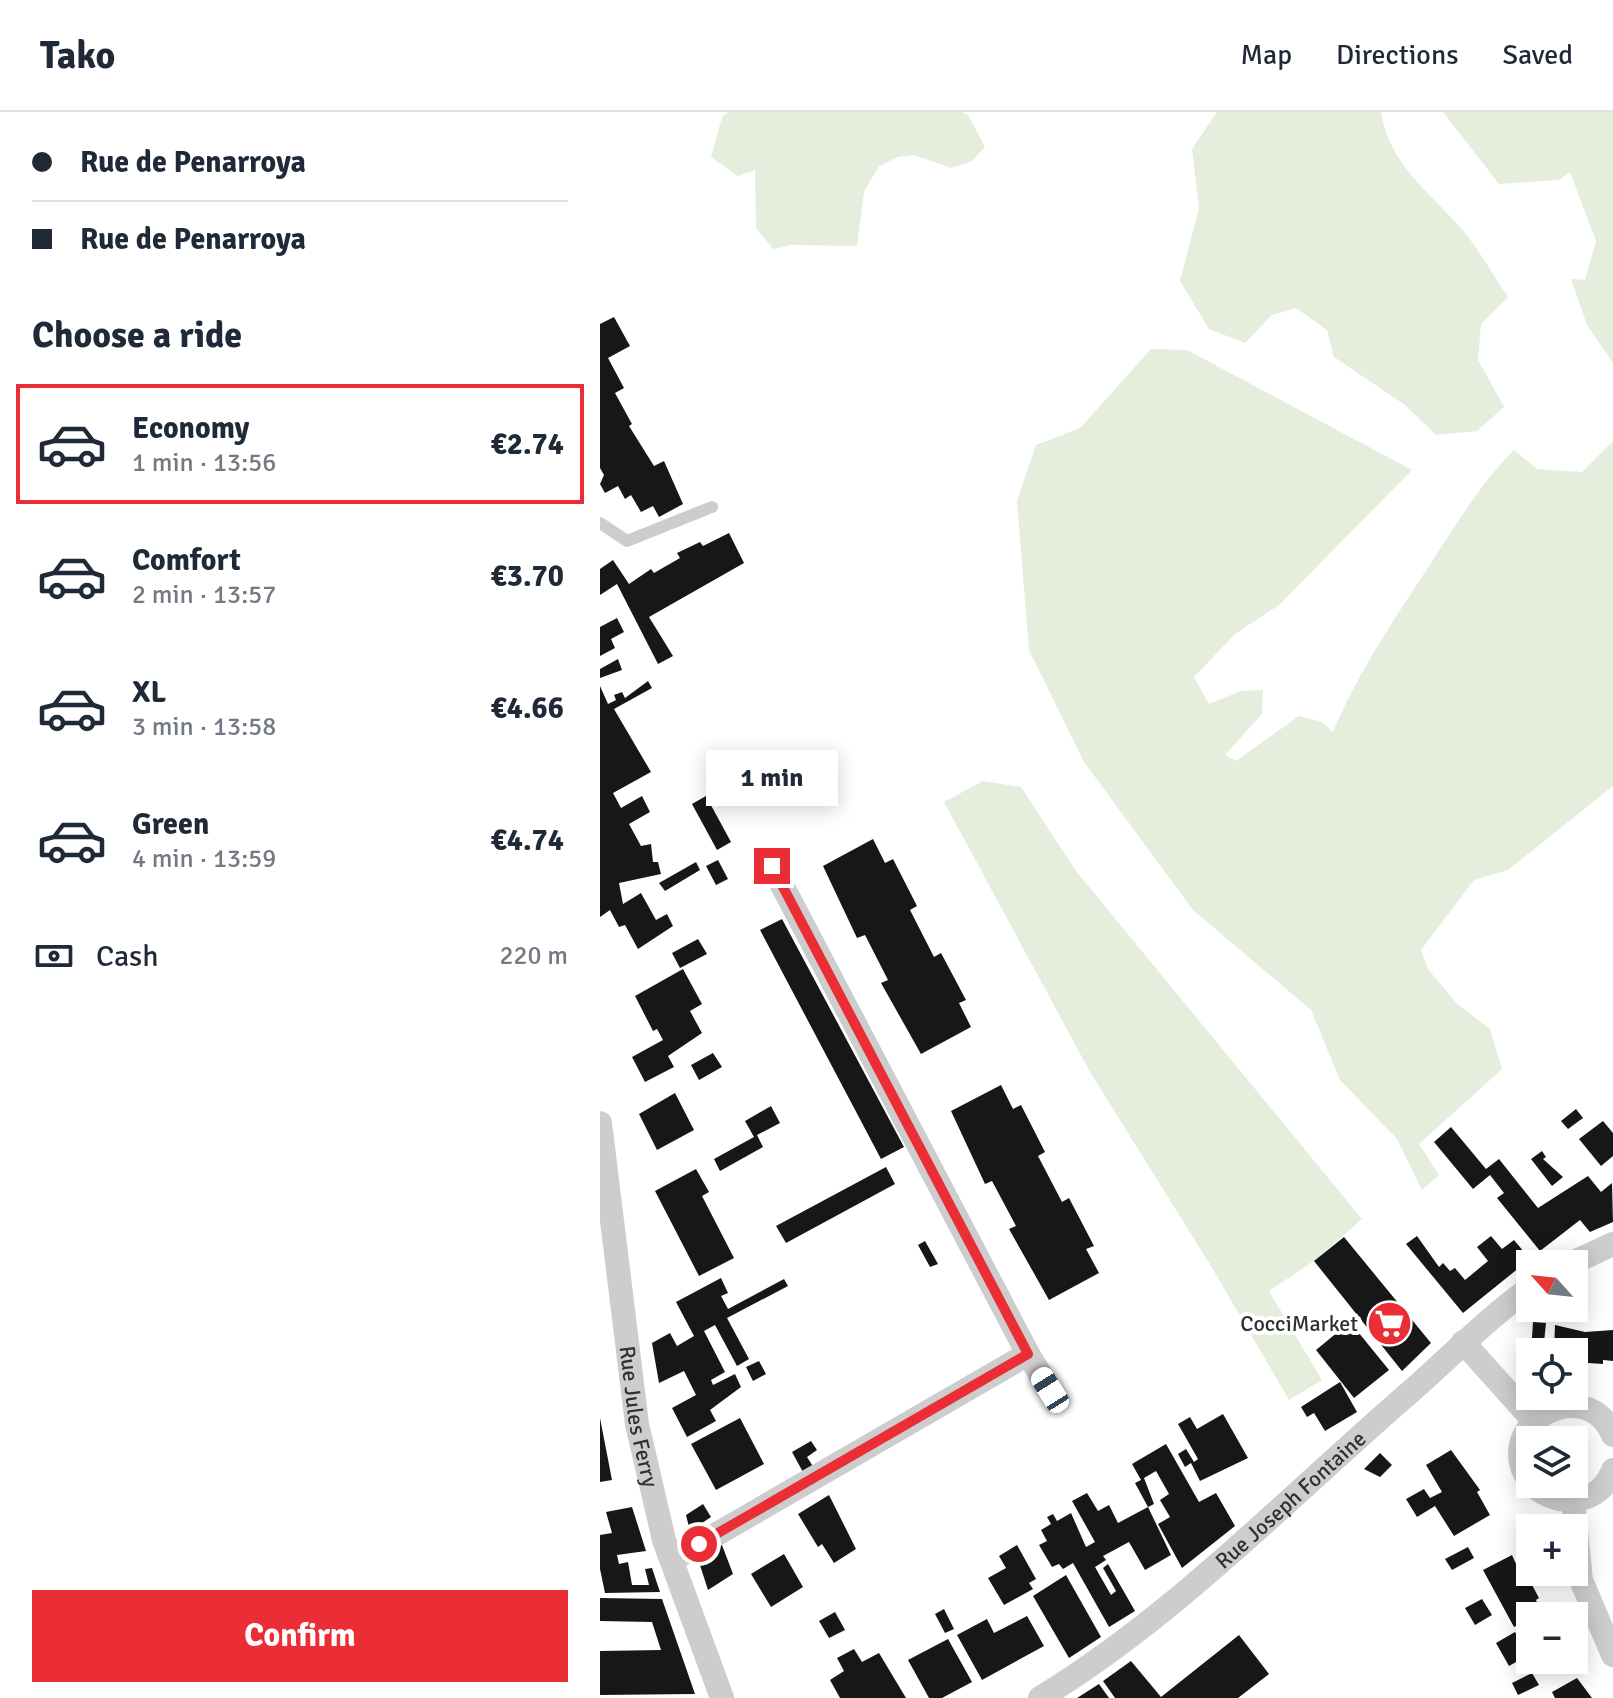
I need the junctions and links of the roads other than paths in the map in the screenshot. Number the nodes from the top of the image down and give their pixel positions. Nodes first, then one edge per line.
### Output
1 (712, 507) dead end
2 (600, 523) edge
3 (772, 866) dead end
4 (600, 1123) edge
5 (600, 1133) edge
6 (1613, 1244) edge
7 (1588, 1256) edge
8 (1516, 1299) edge
9 (1463, 1342) junction
10 (1028, 1354) junction
11 (1050, 1390) dead end
12 (1533, 1420) junction
13 (1610, 1423) edge
14 (1530, 1426) edge
15 (1613, 1470) edge
16 (1559, 1498) edge
17 (1573, 1501) junction
18 (672, 1560) junction
19 (1613, 1655) edge
20 (722, 1698) edge
21 (1040, 1698) edge

1 - 2 lane
3 - 10 street
4 - 5 street, Rue Jules Ferry
5 - 18 street, Rue Jules Ferry
6 - 7 street
8 - 9 street, Rue Joseph Fontaine
9 - 12 street
9 - 21 street, Rue Joseph Fontaine
10 - 11 street
10 - 18 street
12 - 13 street
12 - 14 street
15 - 17 street
16 - 17 street
17 - 19 street
18 - 20 street, Rue Jules Ferry

